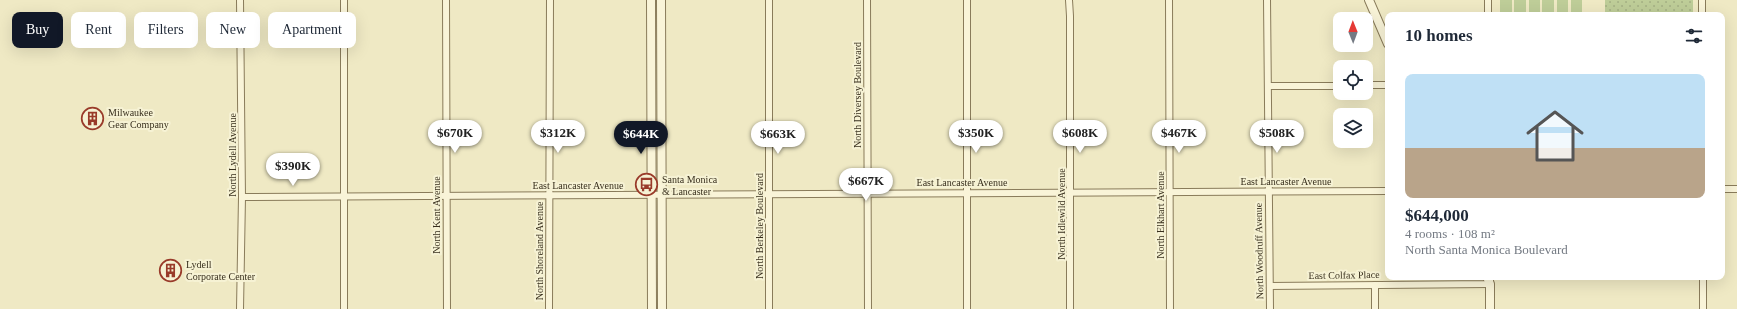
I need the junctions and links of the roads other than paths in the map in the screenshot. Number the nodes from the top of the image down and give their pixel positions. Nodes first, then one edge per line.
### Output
1 (240, 0) edge
2 (344, 0) edge
3 (446, 0) edge
4 (550, 0) edge
5 (651, 0) edge
6 (661, 0) edge
7 (768, 0) edge
8 (866, 0) edge
9 (967, 0) edge
10 (1069, 0) edge
11 (1169, 0) edge
12 (1267, 0) edge
13 (1369, 0) edge
14 (1488, 0) edge
15 (1702, 0) edge
16 (1488, 12) edge
17 (1702, 12) edge
18 (1385, 37) edge
19 (1373, 85) edge
20 (1385, 85) edge
21 (1268, 86) junction
22 (1333, 86) edge
23 (1725, 189) edge
24 (1737, 189) edge
25 (1269, 191) junction
26 (1385, 191) edge
27 (967, 192) junction
28 (1071, 192) junction
29 (1170, 192) junction
30 (868, 193) junction
31 (769, 194) junction
32 (446, 195) junction
33 (549, 195) junction
34 (651, 195) junction
35 (662, 195) junction
36 (344, 196) junction
37 (242, 197) junction
38 (1470, 280) edge
39 (1489, 280) edge
40 (1703, 280) edge
41 (1375, 285) junction
42 (1270, 286) junction
43 (240, 309) edge
44 (344, 309) edge
45 (446, 309) edge
46 (550, 309) edge
47 (652, 309) edge
48 (662, 309) edge
49 (769, 309) edge
50 (868, 309) edge
51 (967, 309) edge
52 (1070, 309) edge
53 (1170, 309) edge
54 (1270, 309) edge
55 (1375, 309) edge
56 (1490, 309) edge
57 (1703, 309) edge

1 - 37 street, North Lydell Avenue
2 - 36 street
3 - 32 street, North Kent Avenue
4 - 33 street, North Shoreland Avenue
5 - 34 street
6 - 35 street
7 - 31 street, North Berkeley Boulevard
8 - 30 street, North Diversey Boulevard
9 - 27 street
10 - 28 street, North Idlewild Avenue
11 - 29 street, North Elkhart Avenue
12 - 21 street, North Woodruff Avenue
13 - 18 street
14 - 16 street
15 - 17 street
19 - 20 street
21 - 22 street
21 - 25 street, North Woodruff Avenue
23 - 24 street
25 - 26 street, East Lancaster Avenue
25 - 29 street, East Lancaster Avenue
25 - 42 street, North Woodruff Avenue
27 - 28 street, East Lancaster Avenue
27 - 30 street, East Lancaster Avenue
27 - 51 street
28 - 29 street, East Lancaster Avenue
28 - 52 street, North Idlewild Avenue
29 - 53 street, North Elkhart Avenue
30 - 31 street, East Lancaster Avenue
30 - 50 street, North Diversey Boulevard
31 - 35 street, East Lancaster Avenue
31 - 49 street, North Berkeley Boulevard
32 - 33 street, East Lancaster Avenue
32 - 36 street, East Lancaster Avenue
32 - 45 street, North Kent Avenue
33 - 34 street, East Lancaster Avenue
33 - 46 street, North Shoreland Avenue
34 - 35 street, East Lancaster Avenue
34 - 47 street
35 - 48 street
36 - 37 street, East Lancaster Avenue
36 - 44 street
37 - 43 street, North Lydell Avenue
38 - 41 street, East Colfax Place
39 - 56 street
40 - 57 street
41 - 42 street, East Colfax Place
41 - 55 street
42 - 54 street, North Woodruff Avenue

